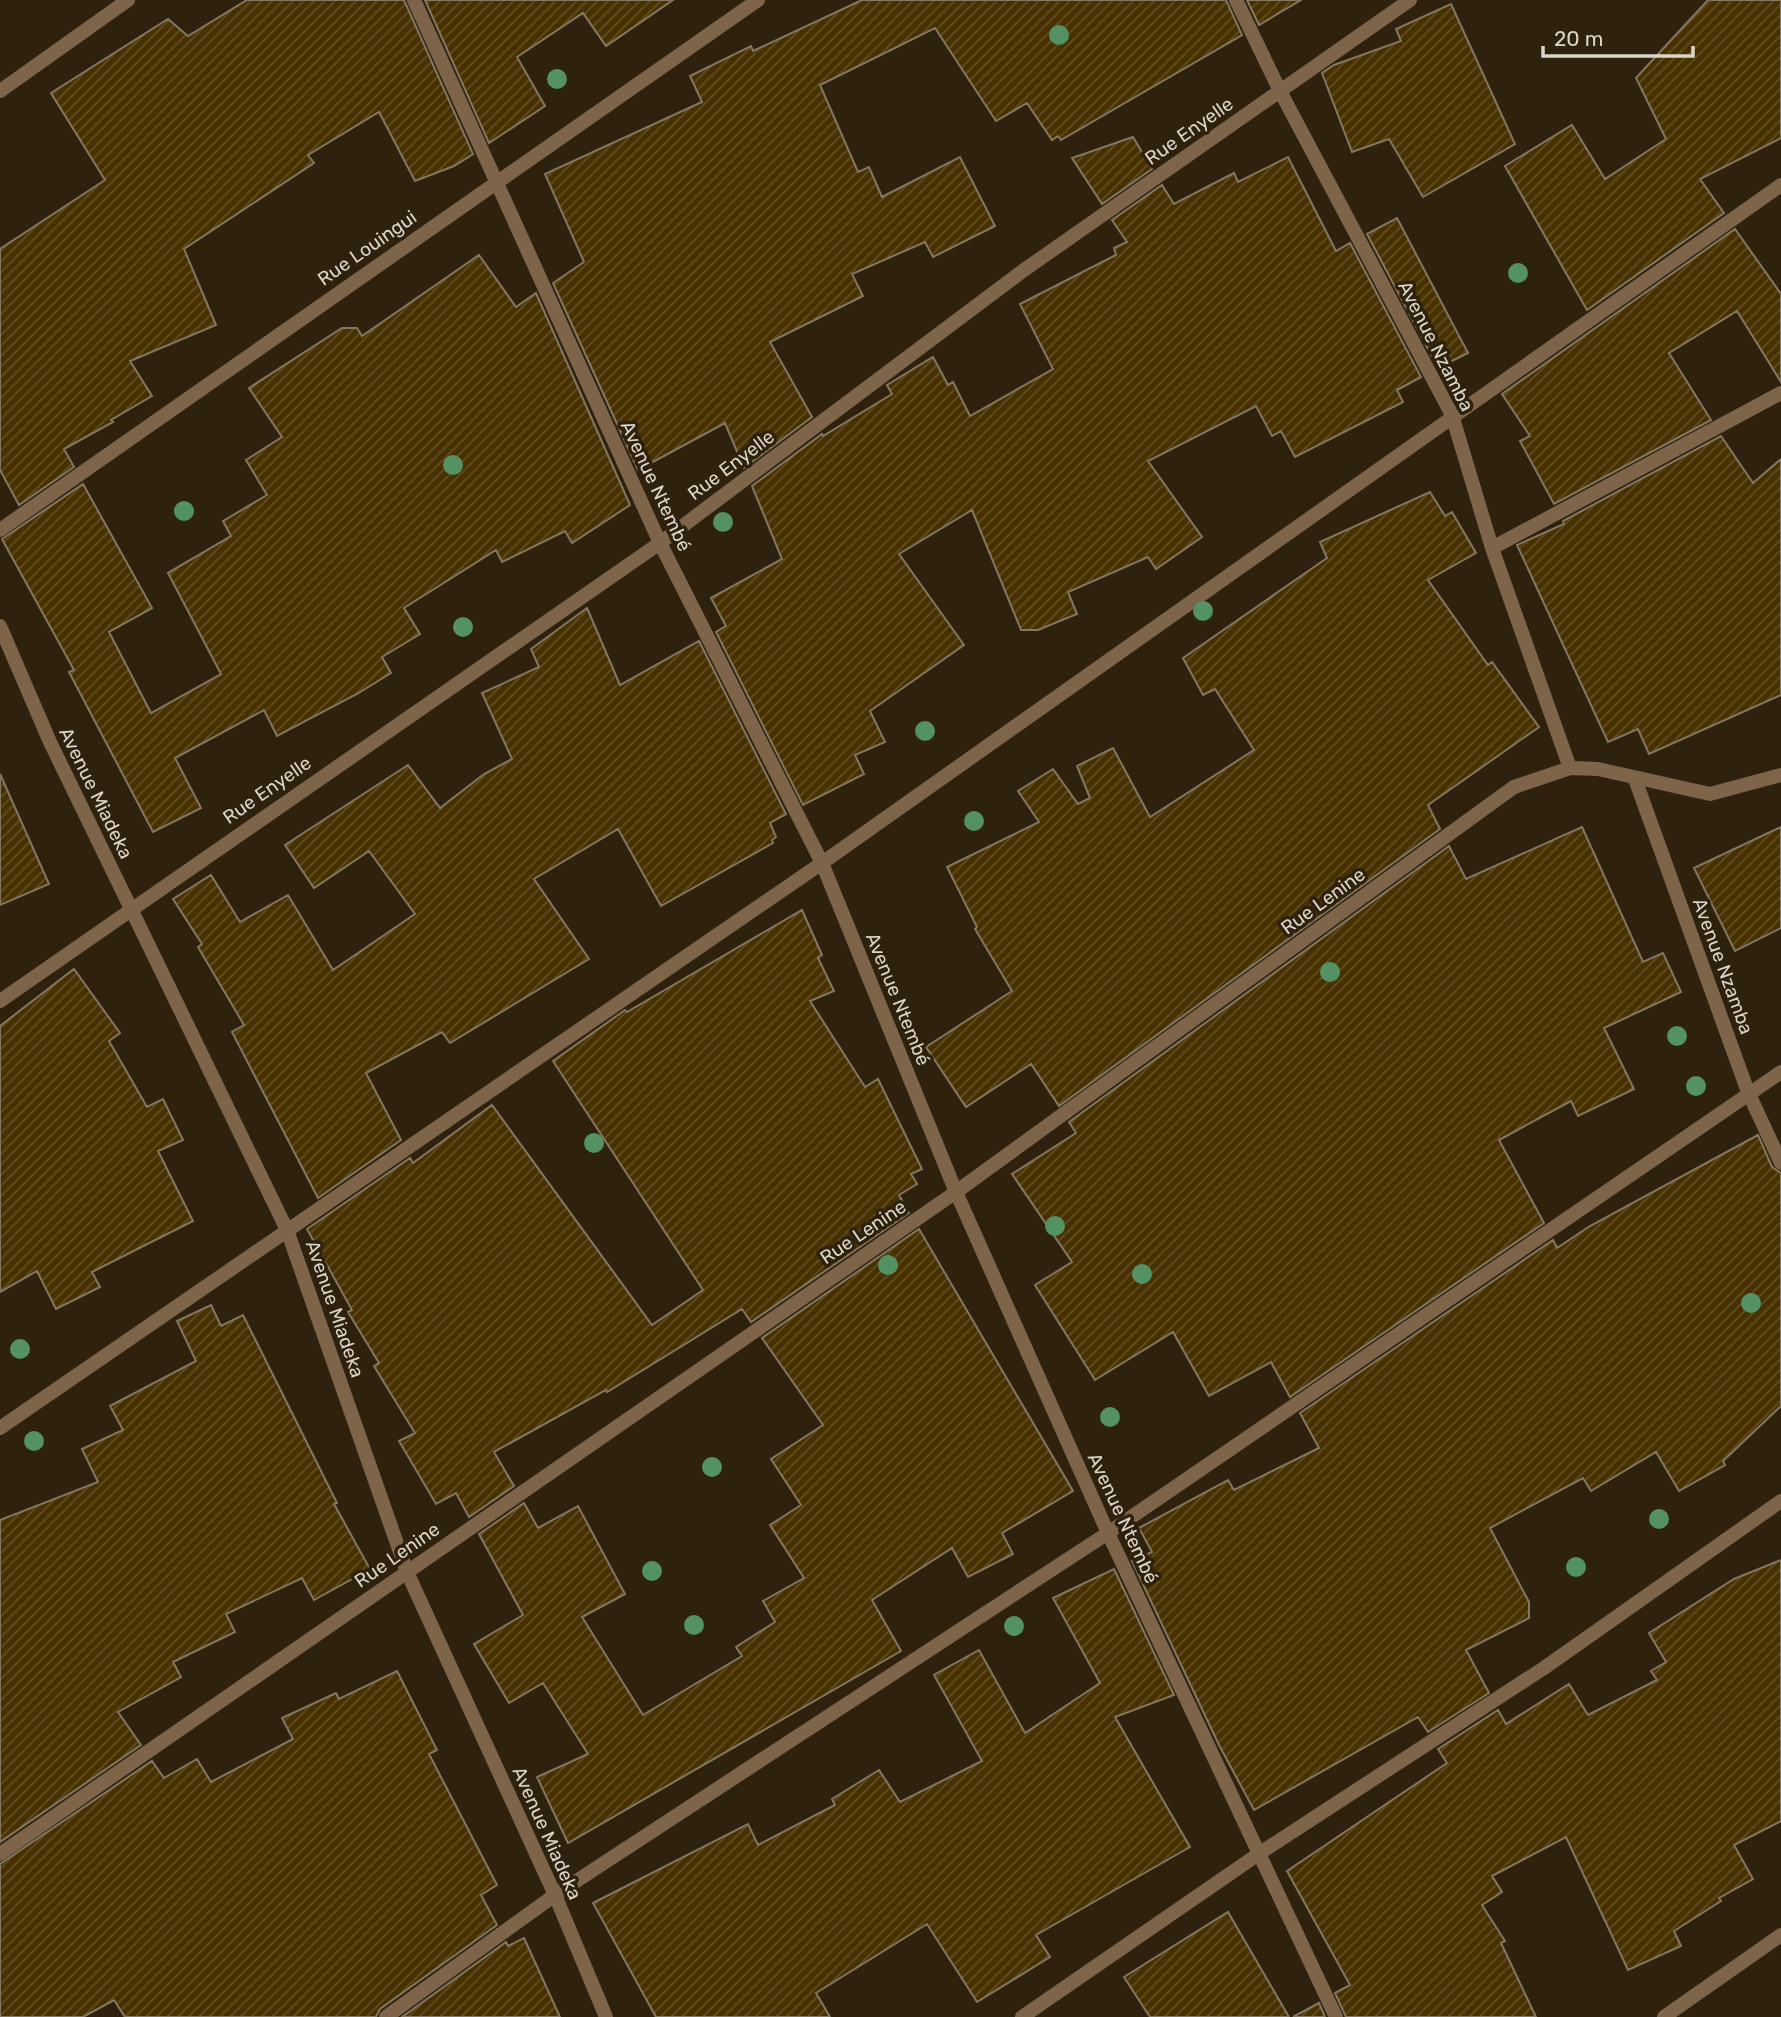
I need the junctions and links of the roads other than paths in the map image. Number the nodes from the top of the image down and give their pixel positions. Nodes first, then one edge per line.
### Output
1 (128, 0) edge
2 (414, 0) edge
3 (758, 0) edge
4 (1236, 0) edge
5 (1410, 0) edge
6 (0, 91) edge
7 (1280, 91) junction
8 (497, 180) junction
9 (1781, 185) edge
10 (1781, 393) edge
11 (1452, 415) junction
12 (0, 530) edge
13 (660, 542) junction
14 (1492, 548) junction
15 (0, 626) edge
16 (1570, 768) junction
17 (1781, 775) edge
18 (1635, 779) junction
19 (822, 863) junction
20 (130, 908) junction
21 (0, 1001) edge
22 (1781, 1072) edge
23 (1748, 1092) junction
24 (1781, 1163) edge
25 (956, 1192) junction
26 (287, 1230) junction
27 (0, 1428) edge
28 (1781, 1501) edge
29 (1108, 1532) junction
30 (407, 1572) junction
31 (1260, 1853) junction
32 (0, 1854) edge
33 (555, 1895) junction
34 (1781, 1935) edge
35 (386, 2017) edge
36 (607, 2017) edge
37 (1022, 2017) edge
38 (1336, 2017) edge
39 (1664, 2017) edge

1 - 6 street
2 - 8 street, Avenue Ntembé
3 - 8 street, Rue Louingui
4 - 7 street, Avenue Nzamba
5 - 7 street, Rue Enyelle
7 - 11 street, Avenue Nzamba
7 - 13 street, Rue Enyelle
8 - 12 street, Rue Louingui
8 - 13 street, Avenue Ntembé
9 - 11 street
10 - 14 street
11 - 14 street, Avenue Nzamba
11 - 19 street
13 - 19 street, Avenue Ntembé
13 - 20 street, Rue Enyelle
14 - 16 street, Avenue Nzamba
15 - 20 street, Avenue Miadeka
16 - 18 street, Rue Lenine
16 - 25 street, Rue Lenine
17 - 18 street, Rue Lenine
18 - 23 street, Avenue Nzamba
19 - 25 street, Avenue Ntembé
19 - 26 street
20 - 21 street, Rue Enyelle
20 - 26 street, Avenue Miadeka
22 - 23 street
23 - 24 street, Avenue Nzamba
23 - 29 street
25 - 29 street, Avenue Ntembé
25 - 30 street, Rue Lenine
26 - 27 street
26 - 30 street, Avenue Miadeka
28 - 31 street
29 - 31 street, Avenue Ntembé
29 - 33 street
30 - 32 street, Rue Lenine
30 - 33 street, Avenue Miadeka
31 - 37 street
31 - 38 street, Avenue Ntembé
33 - 35 street
33 - 36 street, Avenue Miadeka
34 - 39 street

